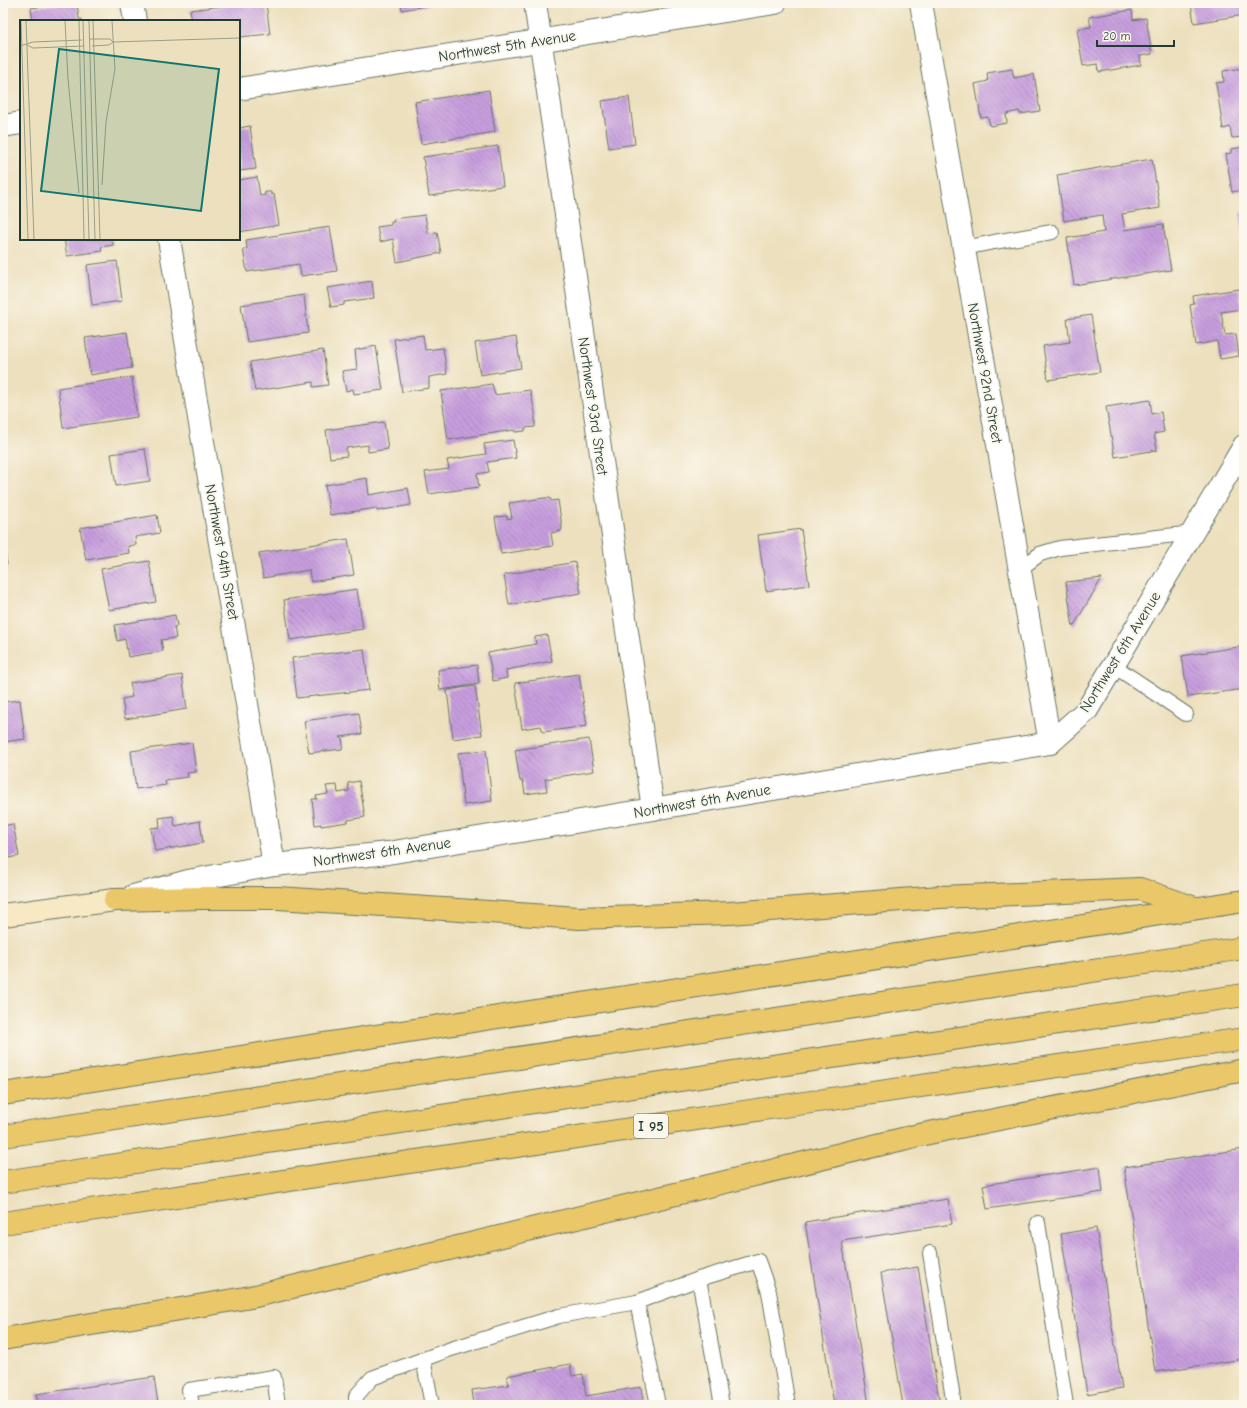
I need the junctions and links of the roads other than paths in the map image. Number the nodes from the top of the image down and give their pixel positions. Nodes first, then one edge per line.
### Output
1 (132, 3) edge
2 (535, 3) edge
3 (775, 3) edge
4 (921, 3) edge
5 (135, 20) edge
6 (540, 41) junction
7 (240, 89) edge
8 (20, 123) edge
9 (3, 126) edge
10 (1052, 232) dead end
11 (169, 240) edge
12 (964, 248) junction
13 (1244, 446) edge
14 (1193, 533) junction
15 (1020, 569) junction
16 (1114, 666) junction
17 (1186, 714) dead end
18 (1050, 743) junction
19 (653, 809) junction
20 (274, 865) junction
21 (115, 900) junction
22 (1244, 901) edge
23 (1195, 908) junction
24 (3, 914) edge
25 (1244, 948) edge
26 (1244, 995) edge
27 (1244, 1039) edge
28 (1244, 1070) edge
29 (3, 1094) edge
30 (3, 1136) edge
31 (3, 1182) edge
32 (3, 1223) edge
33 (1038, 1223) dead end
34 (930, 1253) dead end
35 (699, 1279) junction
36 (637, 1302) junction
37 (3, 1339) edge
38 (423, 1359) junction
39 (192, 1405) edge
40 (278, 1405) edge
41 (356, 1405) edge
42 (432, 1405) edge
43 (658, 1405) edge
44 (722, 1405) edge
45 (788, 1405) edge
46 (954, 1405) edge
47 (1066, 1405) edge

1 - 5 street
2 - 6 street, Northwest 93rd Street
3 - 6 street, Northwest 5th Avenue
4 - 12 street, Northwest 92nd Street
6 - 7 street, Northwest 5th Avenue
6 - 19 street, Northwest 93rd Street
8 - 9 street
10 - 12 lane
11 - 20 street, Northwest 94th Street
12 - 15 street, Northwest 92nd Street
13 - 14 street, Northwest 6th Avenue
14 - 15 lane
14 - 16 street, Northwest 6th Avenue
15 - 18 street, Northwest 92nd Street
16 - 17 lane
16 - 18 street, Northwest 6th Avenue
18 - 19 street, Northwest 6th Avenue
19 - 20 street, Northwest 6th Avenue
20 - 21 street, Northwest 6th Avenue
21 - 23 highway
21 - 24 main road, Northwest 6th Avenue
22 - 23 highway
23 - 29 highway
25 - 30 highway
26 - 31 highway
27 - 32 highway, I 95
28 - 37 highway
33 - 47 lane
34 - 46 lane
35 - 36 lane
35 - 44 lane
35 - 45 lane
36 - 38 lane
36 - 43 lane
38 - 41 lane
38 - 42 lane
39 - 40 lane

